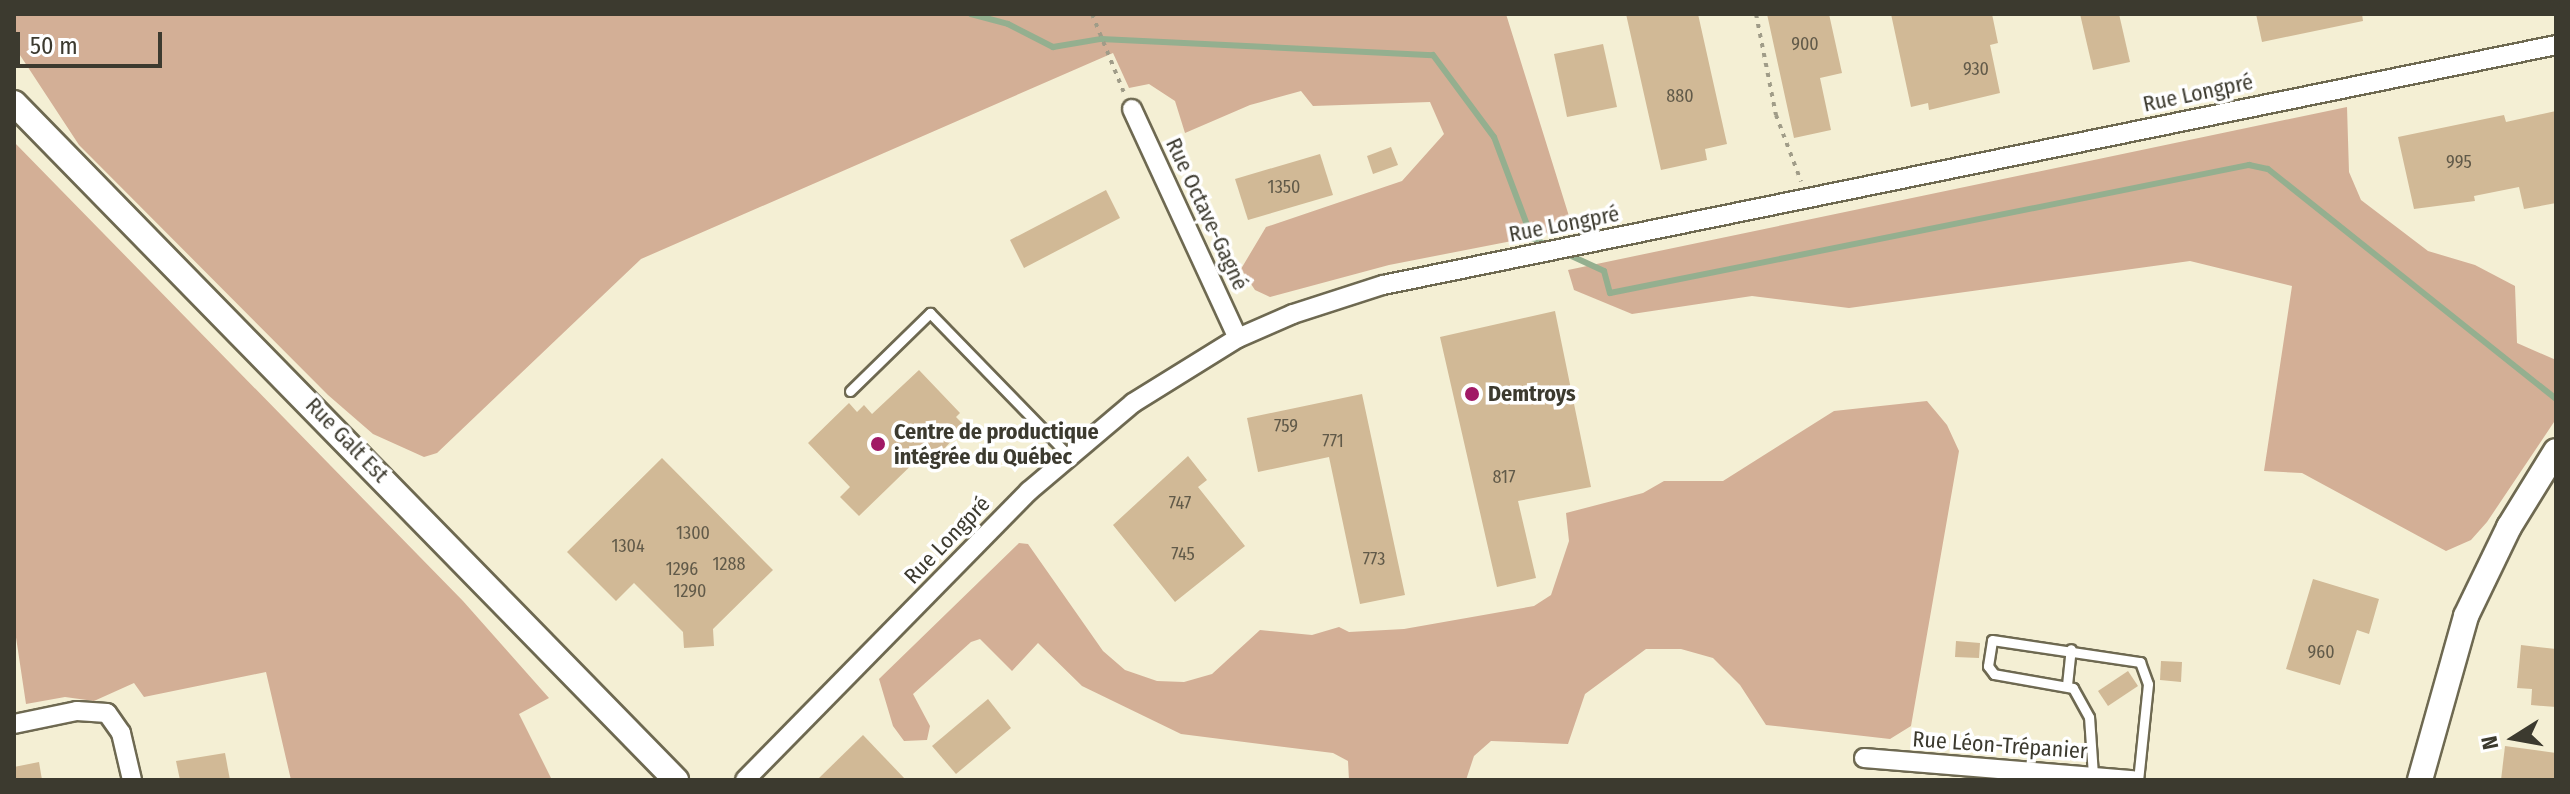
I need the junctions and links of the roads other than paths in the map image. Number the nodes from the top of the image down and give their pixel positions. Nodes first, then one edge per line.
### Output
1 (2556, 45) edge
2 (14, 103) edge
3 (1132, 109) road end
4 (1238, 338) junction
5 (850, 391) dead end
6 (2556, 451) edge
7 (1070, 457) junction
8 (2071, 649) junction
9 (2067, 685) junction
10 (14, 724) edge
11 (1864, 758) dead end
12 (2093, 777) edge
13 (132, 780) edge
14 (676, 780) edge
15 (745, 780) edge
16 (2135, 780) edge
17 (2420, 780) edge

1 - 4 street, Rue Longpré
2 - 14 street, Rue Galt Est
3 - 4 street, Rue Octave-Gagné
4 - 7 street, Rue Longpré
5 - 7 lane
6 - 17 street
7 - 15 street, Rue Longpré
8 - 9 lane
8 - 9 lane
8 - 16 lane
9 - 12 lane
10 - 13 street
11 - 12 street, Rue Léon-Trépanier
12 - 16 street, Rue Léon-Trépanier

